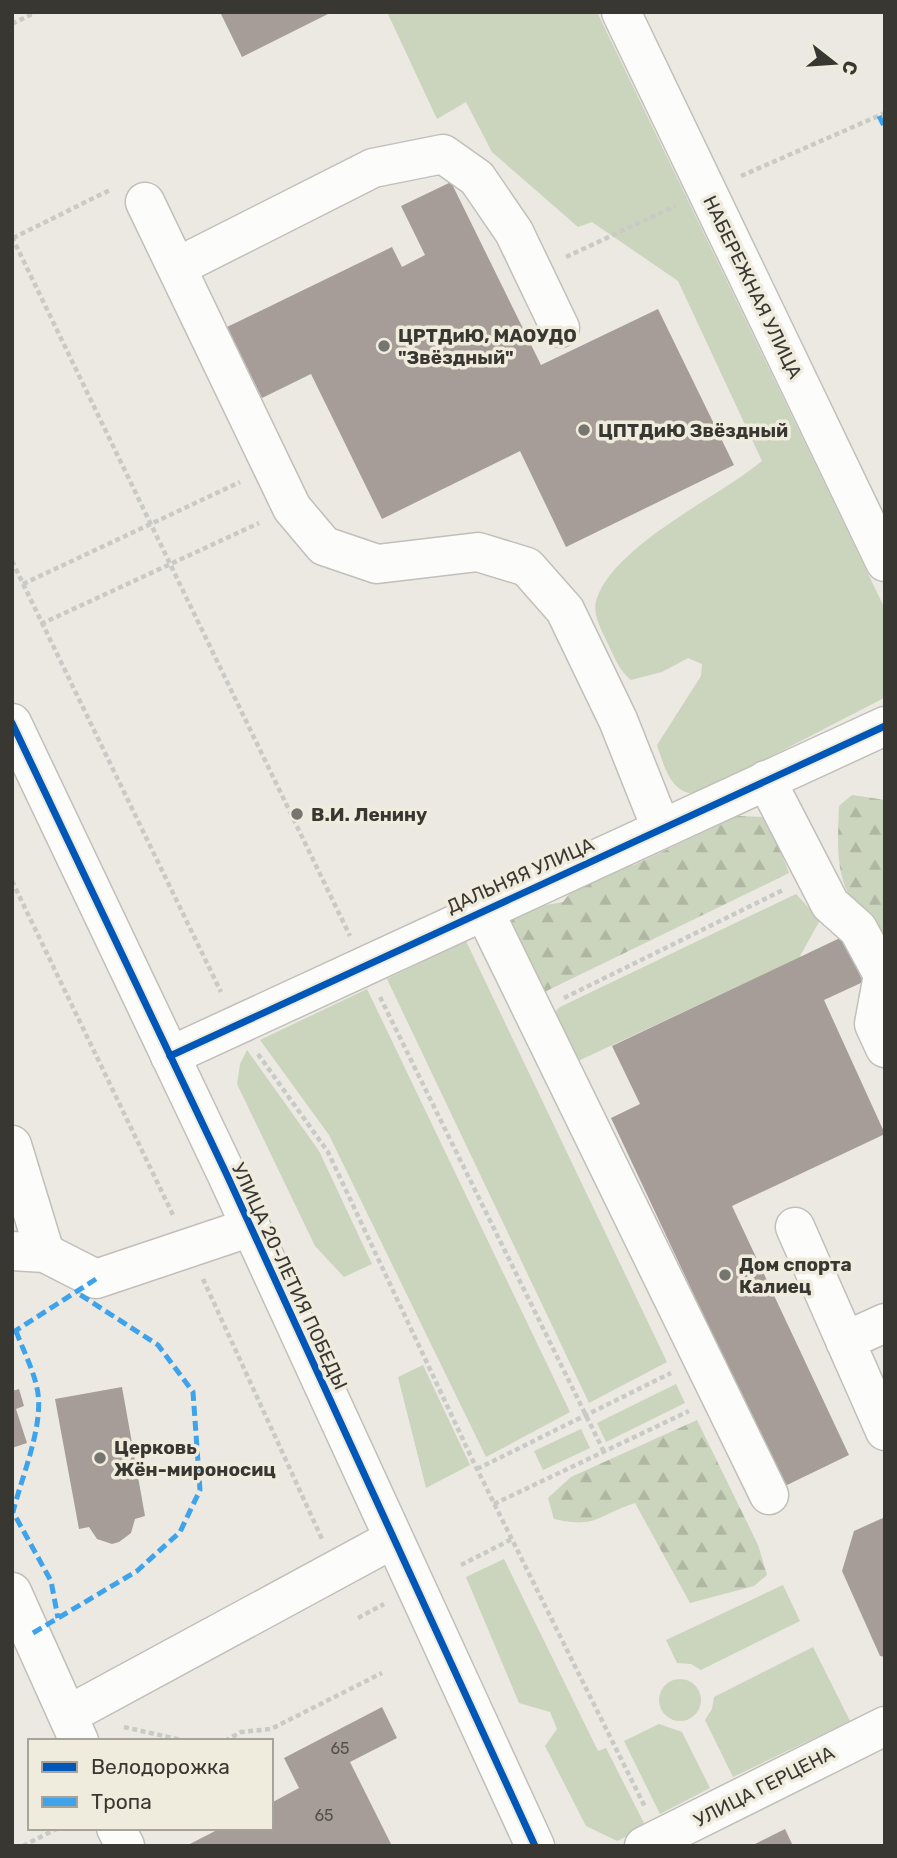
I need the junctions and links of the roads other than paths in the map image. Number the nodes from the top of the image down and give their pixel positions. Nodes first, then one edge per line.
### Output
1 (621, 12) edge
2 (132, 194) road end
3 (177, 267) junction
4 (560, 328) dead end
5 (885, 562) edge
6 (12, 723) edge
7 (885, 726) edge
8 (766, 780) junction
9 (661, 828) junction
10 (484, 911) junction
11 (885, 1048) edge
12 (170, 1056) junction
13 (12, 1145) edge
14 (251, 1227) junction
15 (795, 1227) dead end
16 (29, 1252) edge
17 (885, 1323) edge
18 (845, 1341) junction
19 (885, 1431) edge
20 (769, 1495) dead end
21 (393, 1539) junction
22 (12, 1592) edge
23 (885, 1726) edge
24 (73, 1728) edge
25 (117, 1830) edge
26 (652, 1842) edge
27 (125, 1846) edge
28 (534, 1846) edge

1 - 5 street, НАБЕРЕЖНАЯ УЛИЦА
2 - 3 street
3 - 4 street
3 - 9 street
6 - 12 street, УЛИЦА 20-ЛЕТИЯ ПОБЕДЫ
7 - 8 street, ДАЛЬНЯЯ УЛИЦА
8 - 9 street, ДАЛЬНЯЯ УЛИЦА
8 - 11 street
9 - 10 street, ДАЛЬНЯЯ УЛИЦА
10 - 12 street, ДАЛЬНЯЯ УЛИЦА
10 - 20 street
12 - 14 street, УЛИЦА 20-ЛЕТИЯ ПОБЕДЫ
13 - 16 street
14 - 16 street
14 - 21 street, УЛИЦА 20-ЛЕТИЯ ПОБЕДЫ
15 - 18 street
17 - 18 street
18 - 19 street
21 - 24 street
21 - 28 street, УЛИЦА 20-ЛЕТИЯ ПОБЕДЫ
22 - 24 street
23 - 26 street, УЛИЦА ГЕРЦЕНА
25 - 27 street

